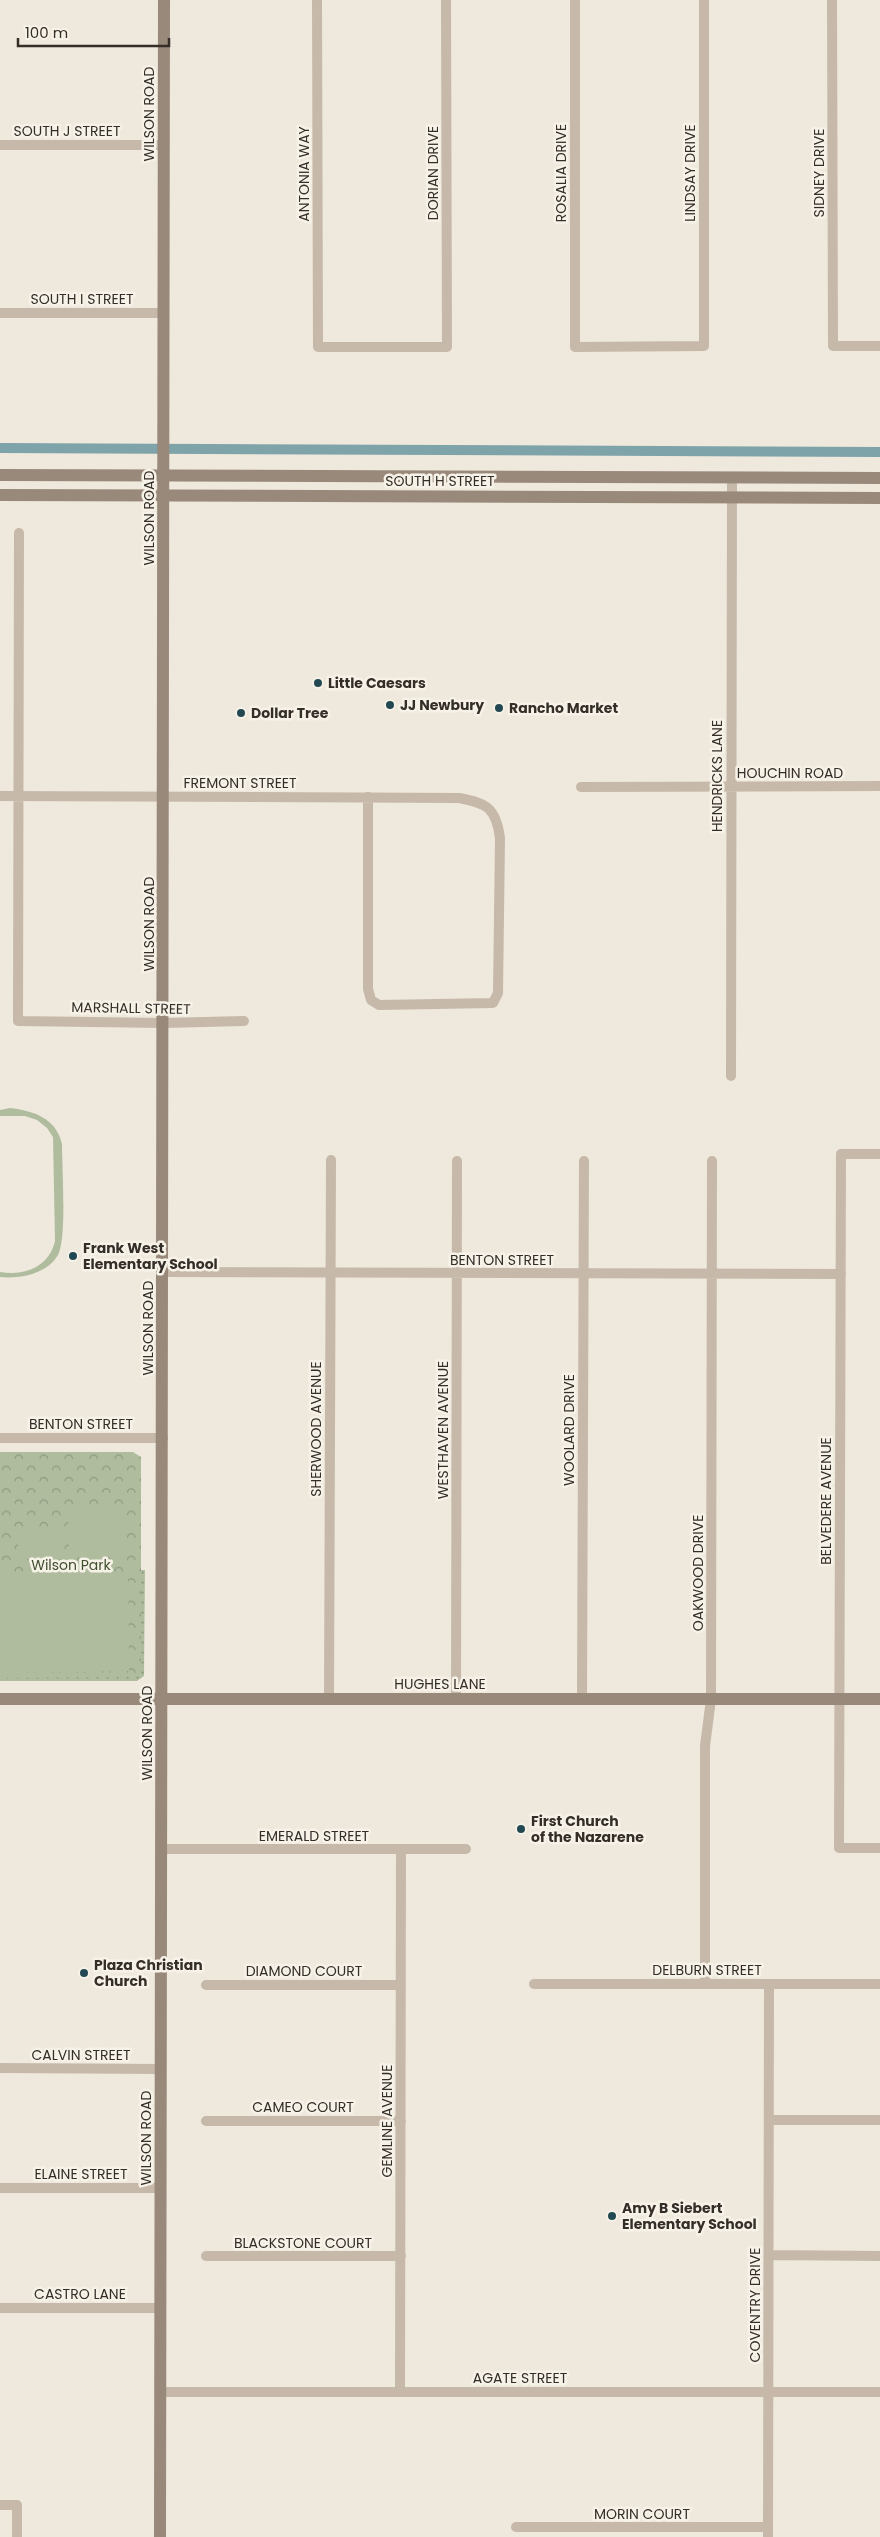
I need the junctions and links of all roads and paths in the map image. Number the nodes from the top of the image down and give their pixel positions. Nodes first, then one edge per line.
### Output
1 (164, 0) edge
2 (317, 0) edge
3 (446, 0) edge
4 (575, 0) edge
5 (704, 0) edge
6 (832, 0) edge
7 (0, 145) edge
8 (164, 145) junction
9 (0, 313) edge
10 (164, 313) junction
11 (704, 346) joint
12 (880, 346) edge
13 (446, 347) joint
14 (0, 475) edge
15 (164, 476) junction
16 (732, 477) junction
17 (880, 478) edge
18 (0, 495) edge
19 (164, 497) junction
20 (732, 497) junction
21 (880, 498) edge
22 (19, 534) dead end
23 (880, 786) edge
24 (731, 787) junction
25 (581, 788) dead end
26 (0, 796) edge
27 (19, 796) junction
28 (164, 796) junction
29 (368, 798) junction
30 (244, 1021) dead end
31 (164, 1023) junction
32 (731, 1076) dead end
33 (880, 1154) edge
34 (330, 1160) dead end
35 (457, 1160) dead end
36 (584, 1161) dead end
37 (712, 1161) dead end
38 (163, 1272) junction
39 (330, 1273) junction
40 (457, 1273) junction
41 (583, 1273) junction
42 (712, 1274) junction
43 (841, 1274) junction
44 (0, 1438) edge
45 (163, 1438) junction
46 (0, 1699) edge
47 (162, 1699) junction
48 (330, 1699) junction
49 (456, 1699) junction
50 (582, 1699) junction
51 (711, 1699) junction
52 (840, 1699) junction
53 (880, 1699) edge
54 (880, 1848) edge
55 (162, 1849) junction
56 (402, 1849) junction
57 (466, 1849) dead end
58 (534, 1984) dead end
59 (704, 1984) junction
60 (769, 1984) junction
61 (880, 1984) edge
62 (206, 1985) dead end
63 (401, 1985) junction
64 (0, 2068) edge
65 (161, 2068) junction
66 (769, 2120) junction
67 (880, 2120) edge
68 (206, 2121) dead end
69 (401, 2121) junction
70 (0, 2188) edge
71 (161, 2188) junction
72 (768, 2255) junction
73 (206, 2256) dead end
74 (401, 2256) junction
75 (880, 2256) edge
76 (0, 2308) edge
77 (161, 2308) junction
78 (161, 2392) junction
79 (400, 2392) junction
80 (768, 2392) junction
81 (880, 2392) edge
82 (0, 2505) edge
83 (516, 2527) dead end
84 (768, 2532) edge
85 (17, 2537) edge
86 (160, 2537) edge

1 - 8 street, WILSON ROAD
2 - 13 street, ANTONIA WAY
3 - 13 street, DORIAN DRIVE
4 - 11 street, ROSALIA DRIVE
5 - 11 street, LINDSAY DRIVE
6 - 12 street, SIDNEY DRIVE
7 - 8 street, SOUTH J STREET
8 - 10 street, WILSON ROAD
9 - 10 street, SOUTH I STREET
10 - 15 street, WILSON ROAD
14 - 15 street, SOUTH H STREET
15 - 16 street, SOUTH H STREET
15 - 19 street, WILSON ROAD
16 - 17 street, SOUTH H STREET
16 - 20 street, HENDRICKS LANE
18 - 19 street, SOUTH H STREET
19 - 20 street, SOUTH H STREET
19 - 28 street, WILSON ROAD
20 - 21 street, SOUTH H STREET
20 - 24 street, HENDRICKS LANE
22 - 27 street
23 - 24 street, HOUCHIN ROAD
24 - 25 street, HOUCHIN ROAD
24 - 32 street, HENDRICKS LANE
26 - 27 street, FREMONT STREET
27 - 28 street, FREMONT STREET
27 - 31 street, MARSHALL STREET
28 - 29 street, FREMONT STREET
28 - 31 street, WILSON ROAD
29 - 29 street, FREMONT STREET
30 - 31 street, MARSHALL STREET
31 - 38 street, WILSON ROAD
33 - 43 street, BELVEDERE AVENUE
34 - 39 street, SHERWOOD AVENUE
35 - 40 street, WESTHAVEN AVENUE
36 - 41 street, WOOLARD DRIVE
37 - 42 street, OAKWOOD DRIVE
38 - 39 street, BENTON STREET
38 - 45 street, WILSON ROAD
39 - 40 street, BENTON STREET
39 - 48 street, SHERWOOD AVENUE
40 - 41 street, BENTON STREET
40 - 49 street, WESTHAVEN AVENUE
41 - 42 street, BENTON STREET
41 - 50 street, WOOLARD DRIVE
42 - 43 street, BENTON STREET
42 - 51 street, OAKWOOD DRIVE
43 - 52 street, BELVEDERE AVENUE
44 - 45 street, BENTON STREET
45 - 47 street, WILSON ROAD
46 - 47 street, HUGHES LANE
47 - 48 street, HUGHES LANE
47 - 55 street, WILSON ROAD
48 - 49 street, HUGHES LANE
49 - 50 street, HUGHES LANE
50 - 51 street, HUGHES LANE
51 - 52 street, HUGHES LANE
51 - 59 street, OAKWOOD DRIVE
52 - 53 street, HUGHES LANE
52 - 54 street, BELVEDERE AVENUE
55 - 56 street, EMERALD STREET
55 - 65 street, WILSON ROAD
56 - 57 street, EMERALD STREET
56 - 63 street, GEMLINE AVENUE
58 - 59 street, DELBURN STREET
59 - 60 street, DELBURN STREET
60 - 61 street, DELBURN STREET
60 - 66 street, COVENTRY DRIVE
62 - 63 street, DIAMOND COURT
63 - 69 street, GEMLINE AVENUE
64 - 65 street, CALVIN STREET
65 - 71 street, WILSON ROAD
66 - 67 street
66 - 72 street, COVENTRY DRIVE
68 - 69 street, CAMEO COURT
69 - 74 street, GEMLINE AVENUE
70 - 71 street, ELAINE STREET
71 - 77 street, WILSON ROAD
72 - 75 street
72 - 80 street, COVENTRY DRIVE
73 - 74 street, BLACKSTONE COURT
74 - 79 street, GEMLINE AVENUE
76 - 77 street, CASTRO LANE
77 - 78 street, WILSON ROAD
78 - 79 street, AGATE STREET
78 - 86 street, WILSON ROAD
79 - 80 street, AGATE STREET
80 - 81 street, AGATE STREET
80 - 84 street, COVENTRY DRIVE
82 - 85 street
83 - 84 street, MORIN COURT

